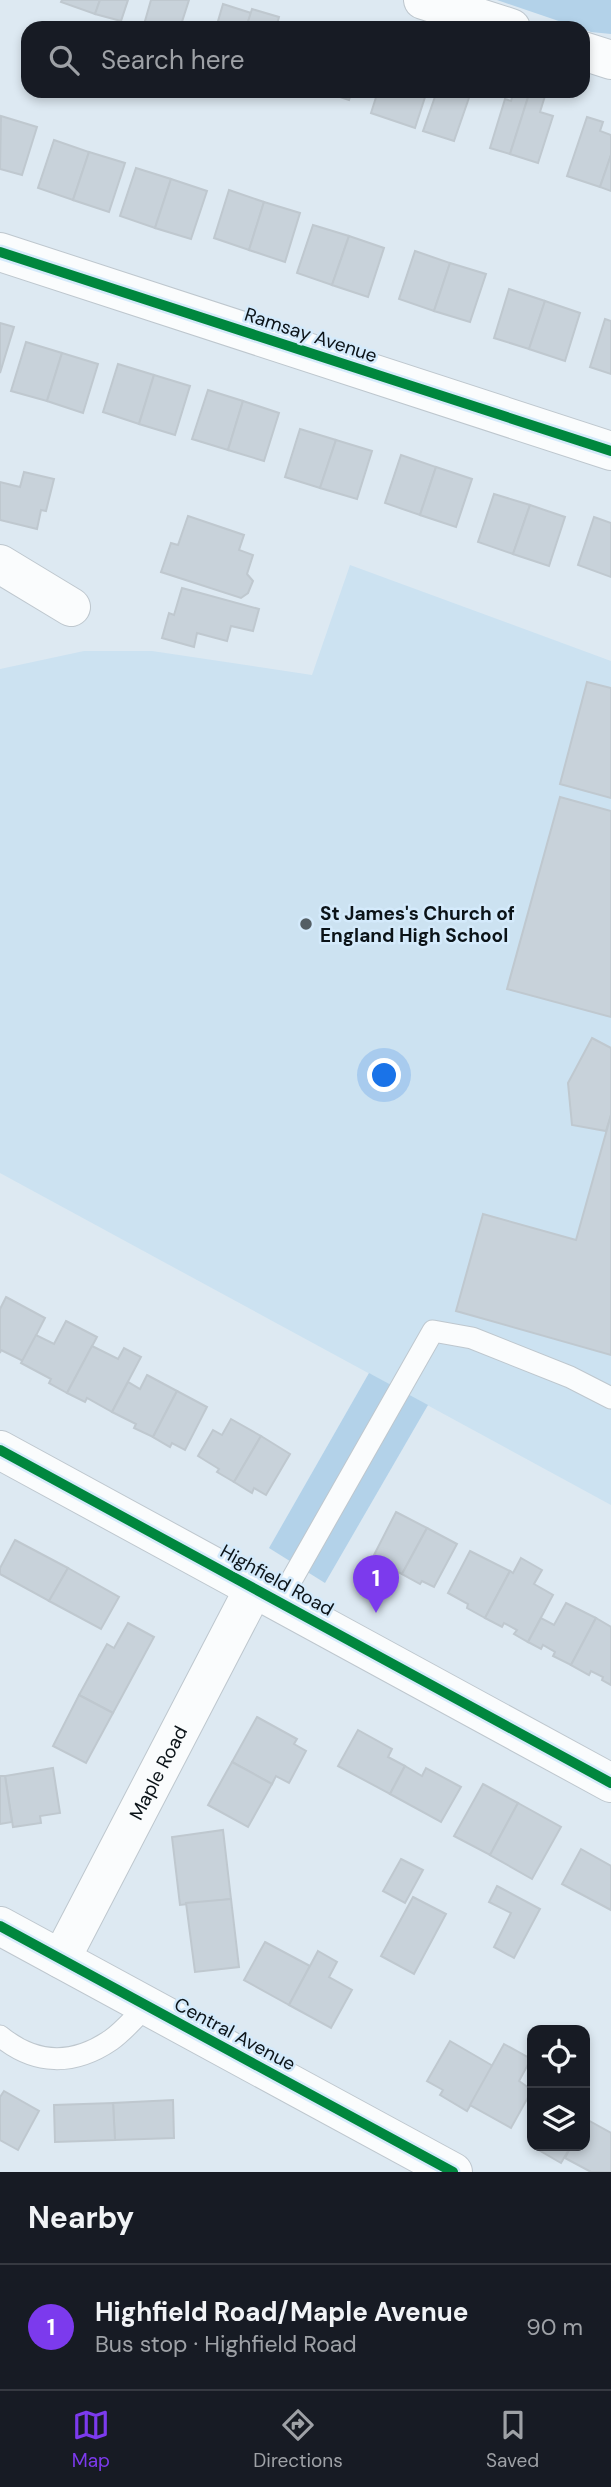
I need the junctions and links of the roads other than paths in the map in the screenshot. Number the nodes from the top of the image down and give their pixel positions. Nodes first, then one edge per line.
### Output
1 (423, 0) edge
2 (489, 21) edge
3 (590, 53) edge
4 (611, 60) edge
5 (0, 252) edge
6 (611, 451) edge
7 (0, 564) edge
8 (71, 607) dead end
9 (611, 1398) edge
10 (0, 1450) edge
11 (267, 1595) junction
12 (611, 1783) edge
13 (0, 1926) edge
14 (61, 1959) junction
15 (147, 2006) junction
16 (0, 2036) edge
17 (446, 2170) edge

1 - 2 street
3 - 4 street
5 - 6 street, Ramsay Avenue
7 - 8 street
9 - 11 lane
10 - 11 street, Highfield Road
11 - 12 street, Highfield Road
11 - 14 street, Maple Road
13 - 14 street, Central Avenue
14 - 15 street, Central Avenue
15 - 16 lane
15 - 17 street, Central Avenue

